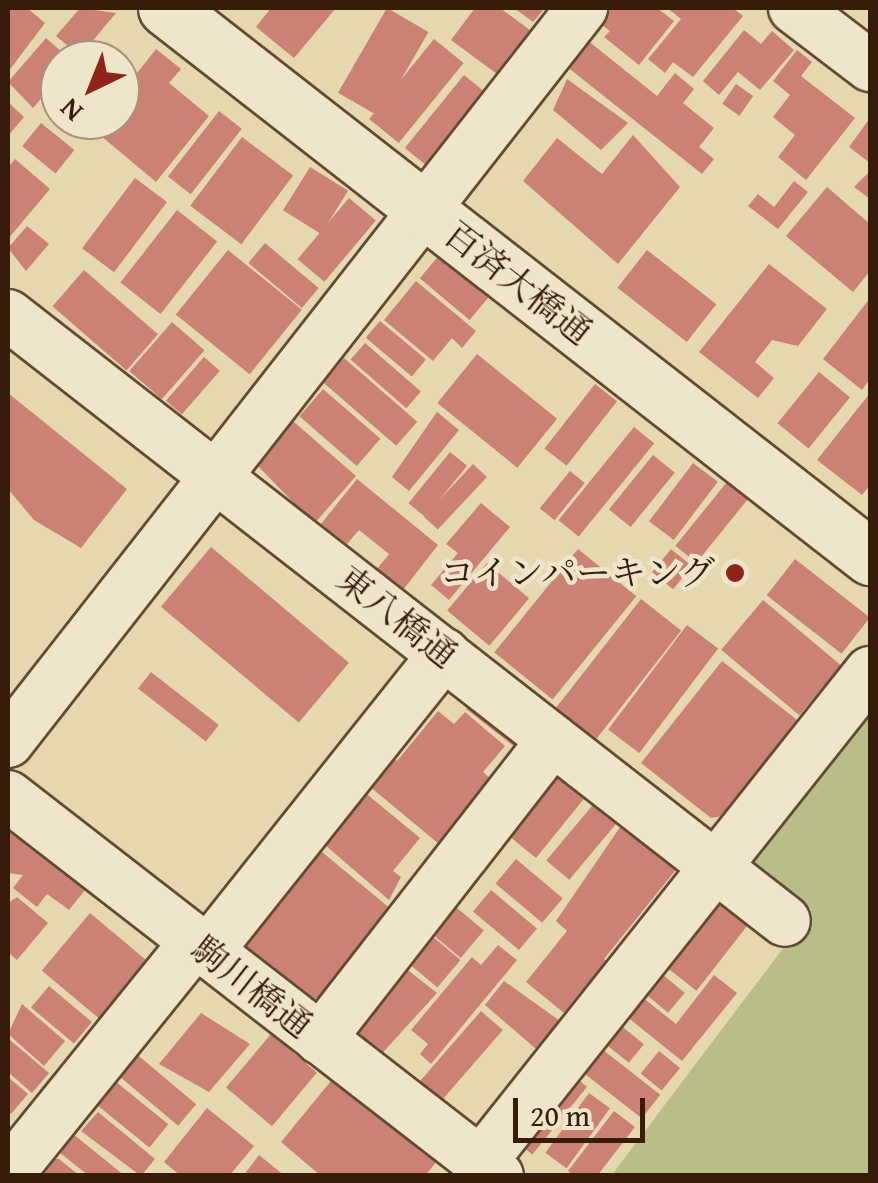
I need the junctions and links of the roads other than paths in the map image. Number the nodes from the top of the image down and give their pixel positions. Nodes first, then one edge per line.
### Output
1 (166, 8) edge
2 (582, 8) edge
3 (794, 8) edge
4 (870, 66) edge
5 (424, 210) junction
6 (8, 316) edge
7 (219, 478) junction
8 (870, 558) edge
9 (444, 654) junction
10 (870, 672) edge
11 (553, 740) junction
12 (8, 742) edge
13 (8, 796) edge
14 (717, 868) junction
15 (785, 921) dead end
16 (201, 947) junction
17 (320, 1040) junction
18 (489, 1169) edge
19 (8, 1174) edge

1 - 5 street, 百済大橋通
2 - 5 street
3 - 4 street
5 - 7 street
5 - 8 street, 百済大橋通
6 - 7 street, 東八橋通
7 - 9 street, 東八橋通
7 - 12 street
9 - 11 street, 東八橋通
9 - 16 street
10 - 14 street
11 - 14 street, 東八橋通
11 - 17 street
13 - 16 street, 駒川橋通
14 - 15 street, 東八橋通
14 - 18 street
16 - 17 street, 駒川橋通
16 - 19 street
17 - 18 street, 駒川橋通

